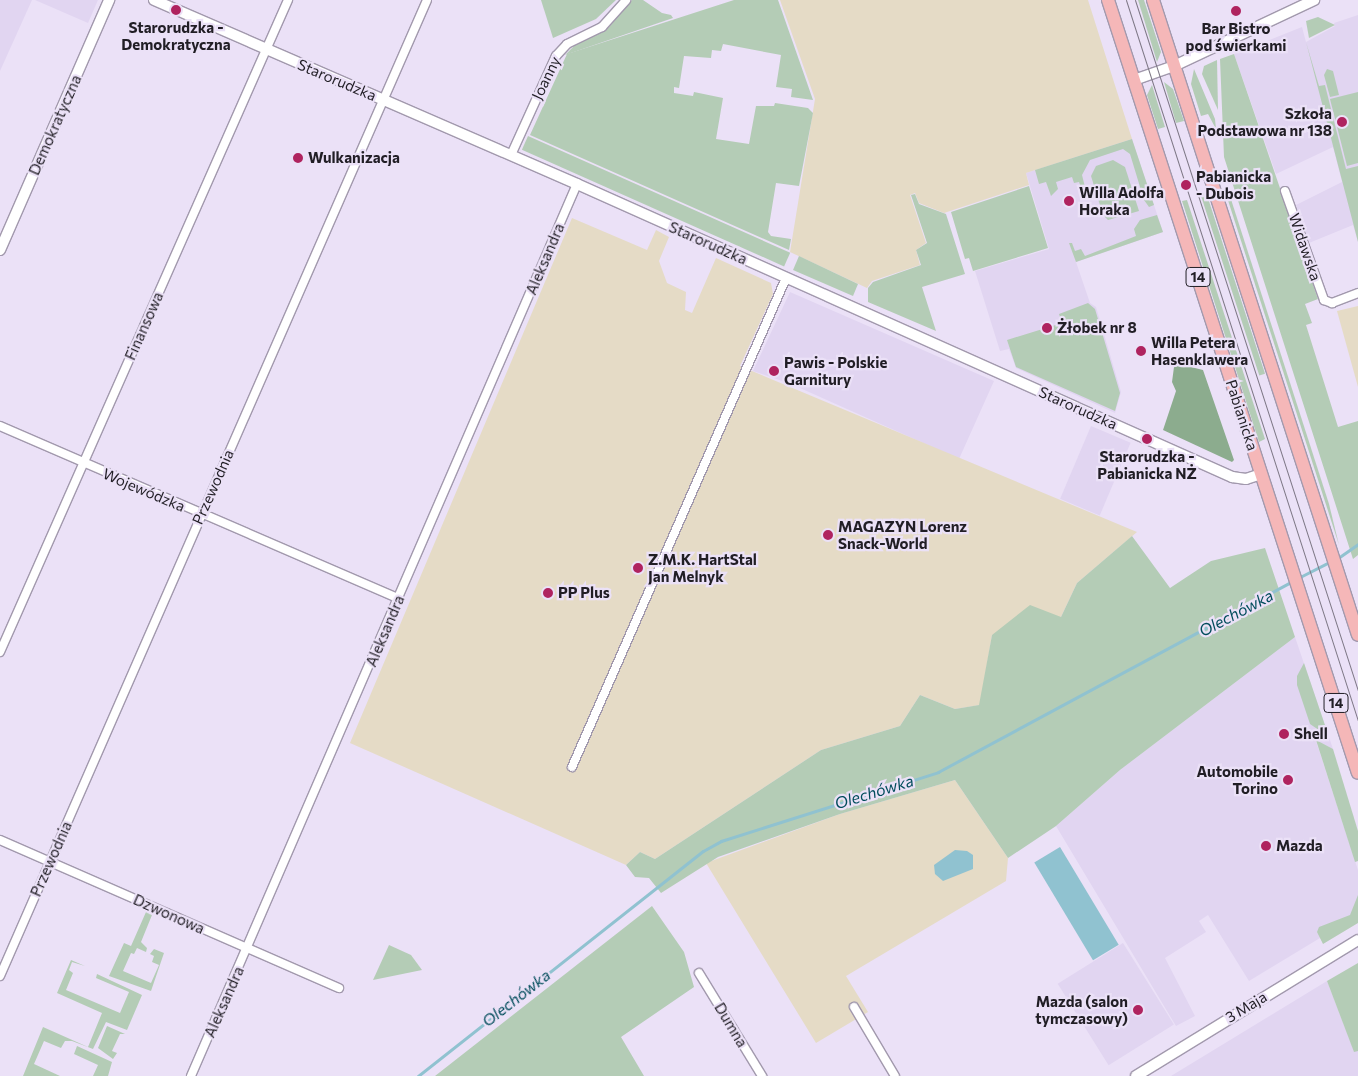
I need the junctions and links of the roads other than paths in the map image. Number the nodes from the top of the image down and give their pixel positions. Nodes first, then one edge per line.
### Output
1 (109, 0) edge
2 (154, 0) edge
3 (288, 0) edge
4 (427, 0) edge
5 (626, 0) edge
6 (1108, 0) edge
7 (1153, 0) edge
8 (1314, 0) edge
9 (266, 50) junction
10 (1174, 66) junction
11 (1134, 80) junction
12 (384, 100) junction
13 (511, 156) junction
14 (577, 184) junction
15 (1285, 191) dead end
16 (0, 250) edge
17 (786, 278) junction
18 (1358, 293) edge
19 (0, 426) edge
20 (83, 464) junction
21 (1262, 474) junction
22 (201, 514) junction
23 (399, 599) junction
24 (1358, 635) edge
25 (0, 652) edge
26 (572, 767) dead end
27 (1358, 773) edge
28 (0, 840) edge
29 (50, 861) junction
30 (1358, 940) edge
31 (247, 948) junction
32 (700, 973) dead end
33 (0, 976) edge
34 (338, 988) dead end
35 (854, 1007) dead end
36 (191, 1076) edge
37 (762, 1076) edge
38 (895, 1076) edge
39 (1136, 1076) edge

1 - 16 street, Demokratyczna
2 - 9 street, Starorudzka
3 - 9 street, Finansowa
4 - 12 street, Przewodnia
5 - 13 street, Joanny
6 - 11 main road, Pabianicka / 14
7 - 10 main road
8 - 10 street
9 - 12 street, Starorudzka
9 - 20 street, Finansowa
10 - 11 street
10 - 24 main road
11 - 21 main road, Pabianicka / 14
12 - 13 street, Starorudzka
12 - 22 street, Przewodnia
13 - 14 street, Starorudzka
14 - 17 street, Starorudzka
14 - 23 street, Aleksandra
15 - 18 street, Widawska
17 - 21 street, Starorudzka
17 - 26 street
19 - 20 street, Wojewódzka
20 - 22 street, Wojewódzka
20 - 25 street, Finansowa
21 - 27 main road, Pabianicka / 14
22 - 23 street, Wojewódzka
22 - 29 street, Przewodnia
23 - 31 street, Aleksandra
28 - 29 street, Dzwonowa
29 - 31 street, Dzwonowa
29 - 33 street, Przewodnia
30 - 39 street, 3 Maja
31 - 34 street, Dzwonowa
31 - 36 street, Aleksandra
32 - 37 street, Dumna
35 - 38 street

